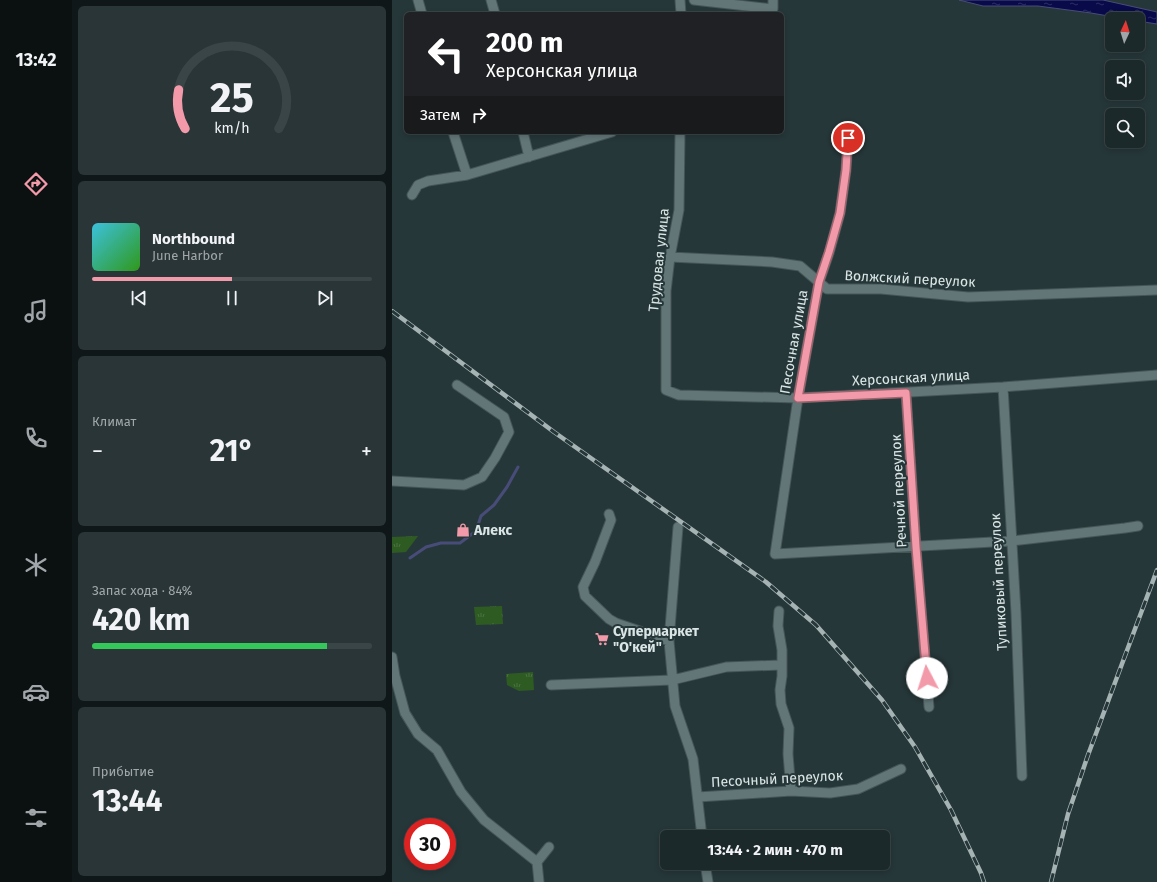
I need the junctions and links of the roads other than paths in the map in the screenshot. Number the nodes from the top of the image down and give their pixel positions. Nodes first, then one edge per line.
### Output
1 (418, 0) edge
2 (492, 0) edge
3 (680, 0) edge
4 (694, 0) edge
5 (774, 0) edge
6 (421, 12) edge
7 (495, 12) edge
8 (681, 12) edge
9 (455, 134) edge
10 (523, 134) edge
11 (605, 134) edge
12 (680, 134) edge
13 (848, 138) dead end
14 (529, 157) junction
15 (467, 175) junction
16 (412, 195) dead end
17 (670, 257) junction
18 (819, 282) junction
19 (1157, 290) edge
20 (1157, 375) edge
21 (457, 385) dead end
22 (1003, 387) junction
23 (666, 390) joint
24 (906, 393) junction
25 (798, 398) junction
26 (392, 481) edge
27 (609, 514) dead end
28 (1138, 526) dead end
29 (678, 527) dead end
30 (1011, 541) junction
31 (916, 547) junction
32 (779, 611) dead end
33 (668, 641) junction
34 (392, 657) edge
35 (781, 665) junction
36 (672, 680) junction
37 (551, 685) dead end
38 (929, 707) dead end
39 (900, 769) dead end
40 (1022, 776) dead end
41 (791, 791) junction
42 (698, 797) junction
43 (701, 830) edge
44 (549, 847) dead end
45 (537, 862) junction
46 (706, 870) edge
47 (539, 882) edge
48 (708, 882) edge

1 - 6 street
2 - 7 street
3 - 8 street
4 - 5 street
9 - 15 street
10 - 14 street
11 - 14 street
12 - 17 street, Трудовая улица
13 - 18 street, Песочная улица
14 - 15 street
15 - 16 street
17 - 18 street, Волжский переулок
17 - 23 street, Трудовая улица
18 - 19 street, Волжский переулок
18 - 25 street, Песочная улица
20 - 22 street, Херсонская улица
21 - 26 street
22 - 24 street, Херсонская улица
22 - 30 street, Тупиковый переулок
23 - 25 street, Херсонская улица
24 - 25 street, Херсонская улица
24 - 31 street, Речной переулок
25 - 31 street, Песочная улица
27 - 33 street
28 - 30 street
29 - 33 street
30 - 31 street
30 - 40 street, Тупиковый переулок
31 - 38 street, Речной переулок
32 - 35 street
33 - 36 street
34 - 45 street
35 - 36 street
35 - 41 street
36 - 37 street
36 - 42 street
39 - 41 street, Песочный переулок
41 - 42 street, Песочный переулок
42 - 43 street
44 - 45 street
45 - 47 street
46 - 48 street

